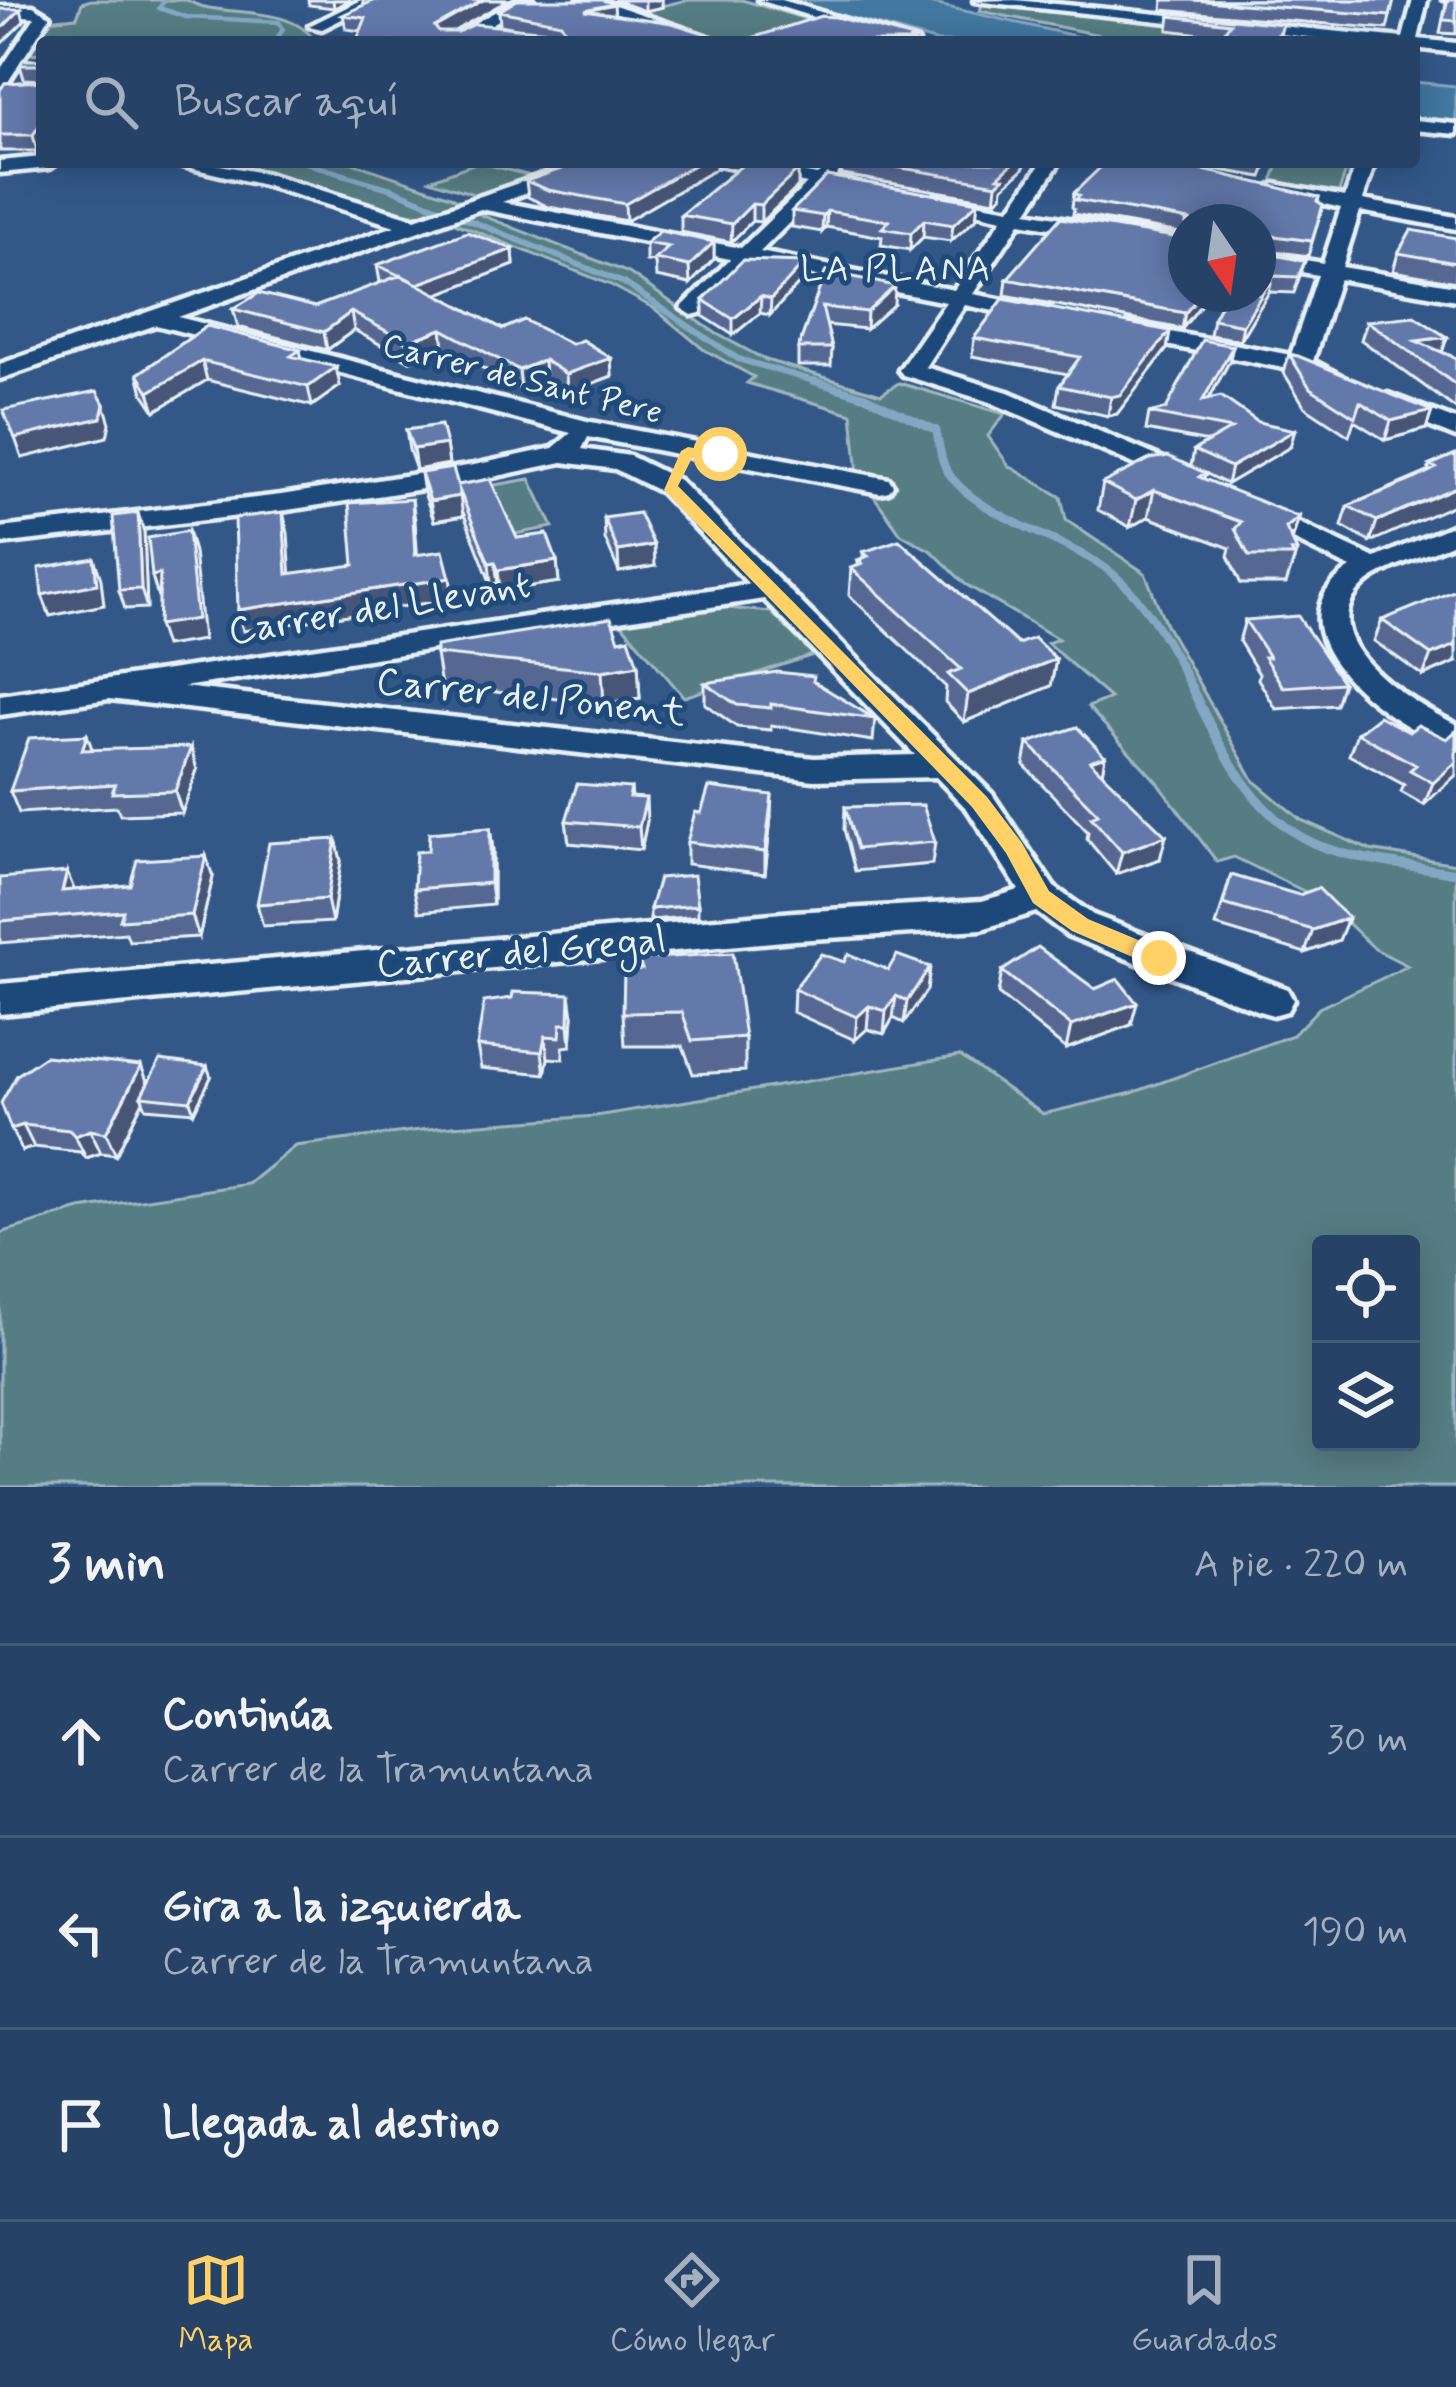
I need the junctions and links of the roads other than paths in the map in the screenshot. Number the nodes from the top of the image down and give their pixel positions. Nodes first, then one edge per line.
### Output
1 (373, 0) edge
2 (527, 0) edge
3 (585, 0) edge
4 (766, 0) edge
5 (1420, 0) edge
6 (981, 1) edge
7 (1117, 6) edge
8 (0, 10) edge
9 (317, 26) dead end
10 (474, 29) junction
11 (461, 36) edge
12 (513, 36) edge
13 (696, 36) edge
14 (889, 36) edge
15 (1365, 36) edge
16 (1410, 36) edge
17 (1420, 44) edge
18 (1456, 48) edge
19 (4, 86) edge
20 (1420, 126) edge
21 (1456, 129) edge
22 (36, 163) edge
23 (0, 167) edge
24 (206, 168) edge
25 (580, 168) edge
26 (748, 168) edge
27 (833, 168) edge
28 (1047, 168) edge
29 (1364, 168) edge
30 (820, 181) junction
31 (1260, 187) edge
32 (1352, 204) junction
33 (458, 210) junction
34 (1014, 216) junction
35 (1456, 223) edge
36 (415, 226) junction
37 (1168, 242) edge
38 (744, 256) junction
39 (1276, 260) edge
40 (1329, 270) junction
41 (1456, 293) edge
42 (957, 298) junction
43 (692, 308) dead end
44 (153, 317) junction
45 (1300, 364) junction
46 (0, 372) edge
47 (586, 429) junction
48 (1456, 429) edge
49 (688, 451) junction
50 (562, 454) junction
51 (880, 485) dead end
52 (670, 486) junction
53 (1456, 532) edge
54 (0, 536) edge
55 (1371, 566) junction
56 (771, 589) junction
57 (110, 689) junction
58 (0, 705) edge
59 (1456, 737) edge
60 (944, 766) junction
61 (1041, 897) junction
62 (0, 999) edge
63 (1273, 1000) dead end

1 - 9 street
2 - 10 street
3 - 13 street
4 - 14 street
5 - 16 street
6 - 7 street
7 - 15 street
8 - 19 street
10 - 11 street
10 - 12 street
17 - 18 street
20 - 21 street
22 - 23 street
24 - 36 street
25 - 33 street
26 - 30 street
27 - 30 street
28 - 34 street
29 - 32 street
30 - 34 street
30 - 38 street
31 - 32 street
32 - 35 street
32 - 40 street
33 - 36 street
33 - 38 street
34 - 37 street
34 - 42 street
36 - 44 street
38 - 42 street
38 - 43 street
39 - 40 street
40 - 41 street
40 - 45 street
42 - 45 street
42 - 55 street
44 - 46 street
44 - 47 street, Carrer de Sant Pere
45 - 48 street
47 - 49 street, Carrer de Sant Pere
47 - 50 street
49 - 51 street, Carrer de Sant Pere
49 - 52 street
50 - 52 street
50 - 54 street
52 - 56 street
53 - 55 street
55 - 59 street
56 - 57 street, Carrer del Llevant
56 - 60 street
57 - 58 street, Carrer del Llevant
57 - 60 street, Carrer del Ponent
60 - 61 street
61 - 62 street, Carrer del Gregal
61 - 63 street

